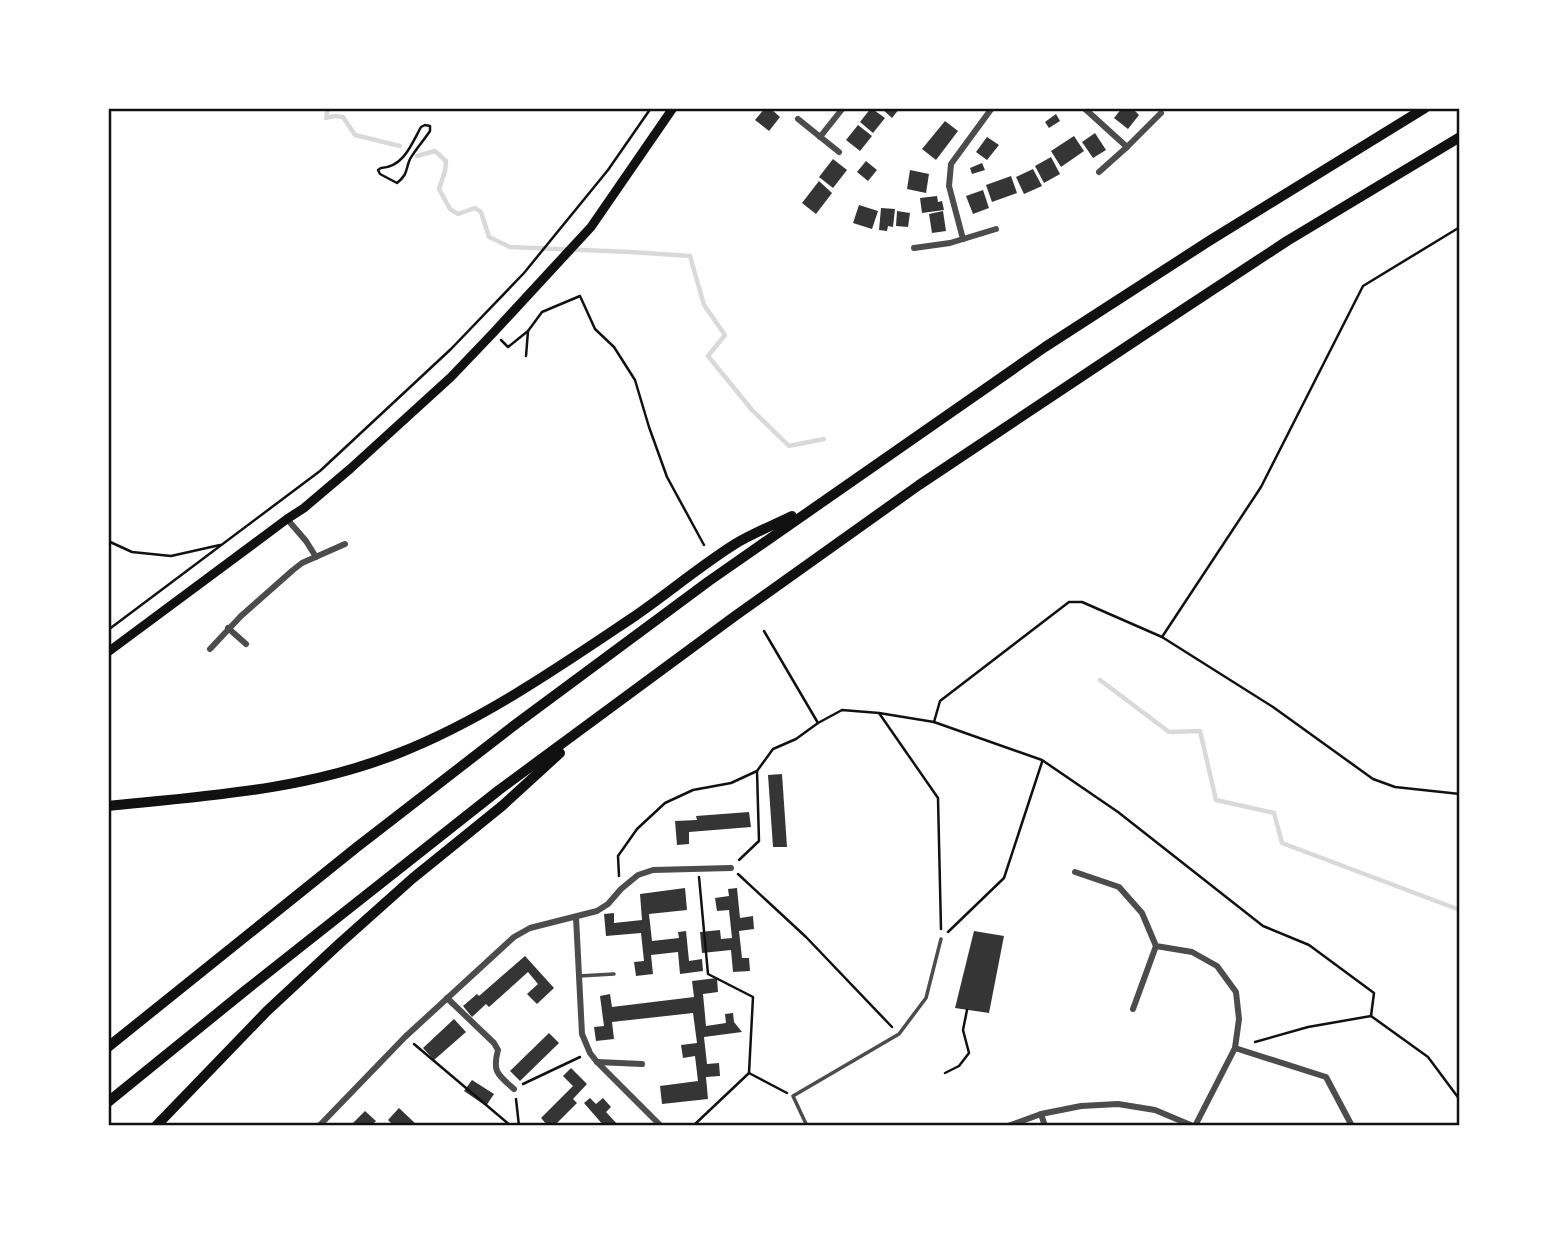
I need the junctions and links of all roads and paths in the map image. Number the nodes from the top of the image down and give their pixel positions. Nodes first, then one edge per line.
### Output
1 (651, 108) edge
2 (673, 108) edge
3 (843, 108) edge
4 (992, 108) edge
5 (1084, 108) edge
6 (1425, 108) edge
7 (1160, 113) dead end
8 (798, 119) dead end
9 (820, 137) junction
10 (1460, 137) edge
11 (1127, 148) junction
12 (839, 152) dead end
13 (1099, 172) dead end
14 (380, 174) joint
15 (1460, 227) edge
16 (996, 229) dead end
17 (962, 239) junction
18 (914, 248) dead end
19 (528, 331) junction
20 (508, 347) dead end
21 (526, 356) dead end
22 (822, 501) junction
23 (287, 519) junction
24 (108, 541) edge
25 (223, 544) junction
26 (345, 544) dead end
27 (704, 545) dead end
28 (316, 557) junction
29 (228, 628) junction
30 (108, 630) edge
31 (764, 631) dead end
32 (1162, 637) junction
33 (246, 644) dead end
34 (210, 649) dead end
35 (108, 652) edge
36 (879, 713) junction
37 (596, 719) junction
38 (934, 722) junction
39 (818, 723) junction
40 (1042, 760) junction
41 (757, 771) junction
42 (1460, 794) edge
43 (108, 806) edge
44 (731, 868) junction
45 (698, 869) junction
46 (1076, 872) dead end
47 (621, 889) junction
48 (576, 917) junction
49 (941, 939) junction
50 (1156, 946) junction
51 (614, 974) dead end
52 (579, 976) junction
53 (447, 998) junction
54 (1133, 1009) dead end
55 (967, 1010) dead end
56 (1371, 1016) junction
57 (899, 1034) junction
58 (405, 1037) junction
59 (108, 1047) edge
60 (1235, 1048) junction
61 (590, 1053) junction
62 (597, 1062) junction
63 (642, 1064) dead end
64 (749, 1073) junction
65 (945, 1073) dead end
66 (514, 1088) junction
67 (793, 1096) junction
68 (1460, 1100) edge
69 (108, 1102) edge
70 (1041, 1114) junction
71 (156, 1125) edge
72 (319, 1125) edge
73 (510, 1125) edge
74 (519, 1125) edge
75 (661, 1125) edge
76 (693, 1125) edge
77 (807, 1125) edge
78 (1008, 1125) edge
79 (1045, 1125) edge
80 (1194, 1125) edge
81 (1352, 1125) edge

1 - 25 path
2 - 23 main road
3 - 9 street
4 - 17 street
5 - 11 street
6 - 22 highway
7 - 11 street
8 - 9 street
9 - 12 street
10 - 37 highway
11 - 13 street
14 - 14 path
15 - 32 path
16 - 17 street
17 - 18 street
19 - 20 path
19 - 21 path
19 - 27 path
22 - 43 highway
22 - 59 highway
23 - 28 street
23 - 35 main road
24 - 25 path
25 - 30 path
26 - 28 street
28 - 29 street
29 - 33 street
29 - 34 street
31 - 39 path
32 - 38 path
32 - 42 path
36 - 38 path
36 - 39 path
36 - 49 path
37 - 69 highway
37 - 71 highway
38 - 40 path
39 - 41 path
40 - 49 path
40 - 56 path
41 - 44 path
41 - 47 path
44 - 45 street
44 - 57 path
45 - 47 street
45 - 64 path
46 - 50 street
47 - 48 street
48 - 52 street
48 - 53 street
49 - 57 lane
50 - 54 street
50 - 60 street
51 - 52 lane
52 - 61 street
53 - 58 street
53 - 66 street
55 - 65 path
56 - 60 path
56 - 68 path
57 - 67 lane
58 - 72 street
58 - 73 path
60 - 80 street
60 - 81 street
61 - 62 street
61 - 66 path
62 - 63 street
62 - 75 street
64 - 67 path
64 - 76 path
66 - 74 path
67 - 77 lane
70 - 78 street
70 - 79 street
70 - 80 street

